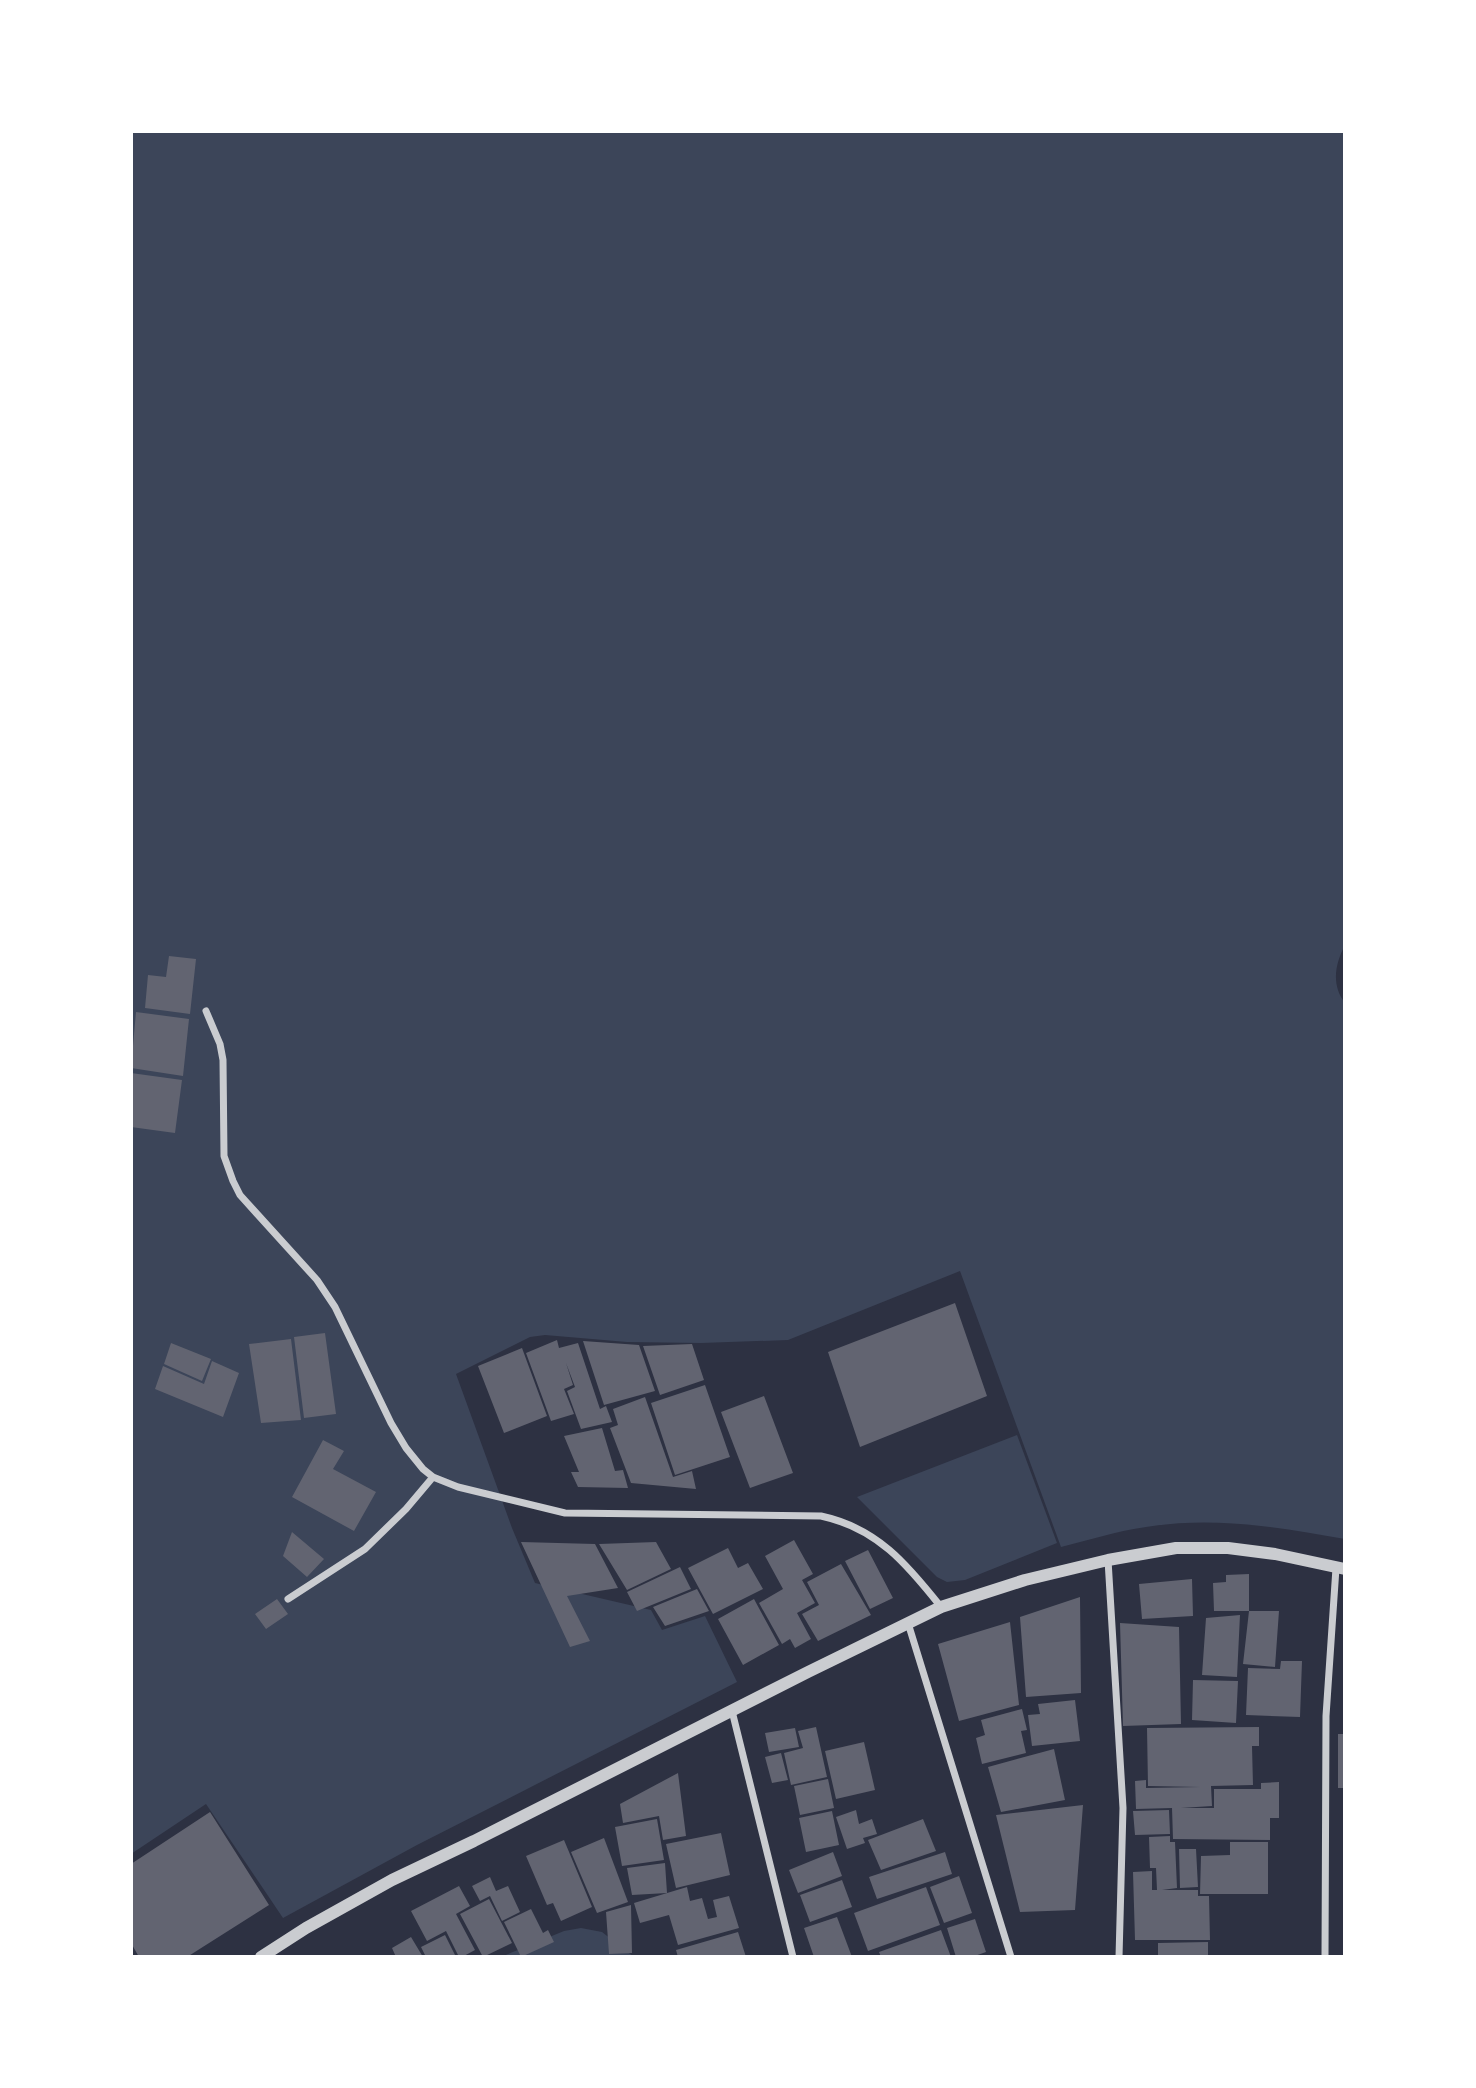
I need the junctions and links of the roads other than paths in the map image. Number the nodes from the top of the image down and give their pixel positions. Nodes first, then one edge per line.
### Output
1 (206, 1011) dead end
2 (433, 1477) junction
3 (1108, 1560) junction
4 (1340, 1568) edge
5 (288, 1599) dead end
6 (941, 1607) junction
7 (907, 1622) junction
8 (732, 1710) junction
9 (261, 1957) edge
10 (793, 1957) edge
11 (1011, 1957) edge
12 (1119, 1957) edge
13 (1325, 1957) edge

1 - 2 street
2 - 5 street
2 - 6 street
3 - 4 street
3 - 6 street
3 - 12 street
4 - 13 street
6 - 7 street
7 - 8 street
7 - 11 street
8 - 9 street
8 - 10 street

